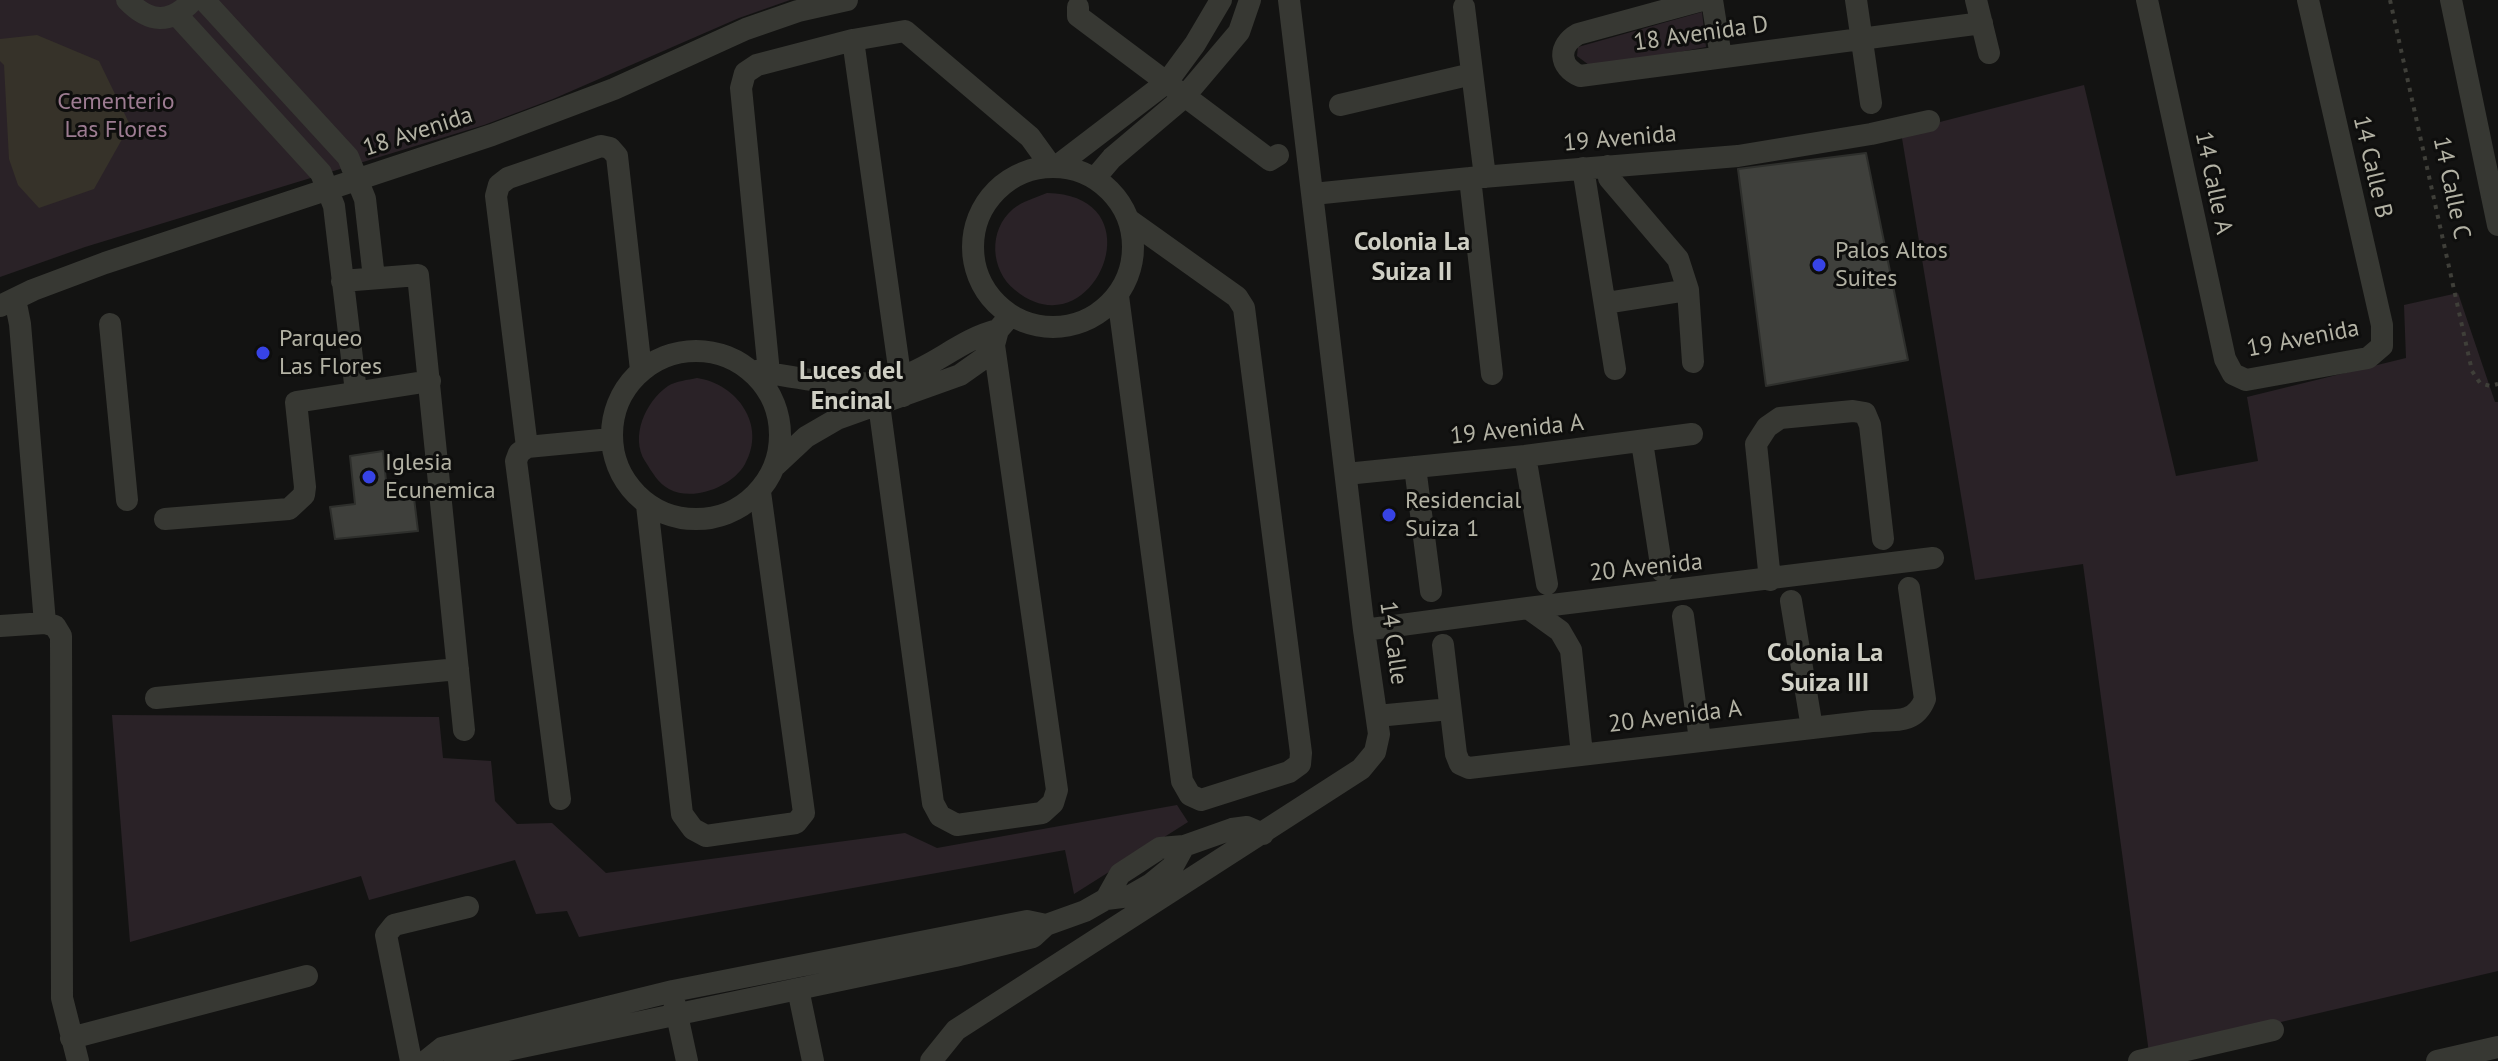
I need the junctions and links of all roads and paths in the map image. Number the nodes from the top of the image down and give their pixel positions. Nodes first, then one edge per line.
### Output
1 (127, 0) edge
2 (204, 0) edge
3 (847, 0) edge
4 (1221, 0) edge
5 (1250, 0) edge
6 (1289, 0) edge
7 (1703, 0) edge
8 (1712, 0) edge
9 (1856, 0) edge
10 (1976, 0) edge
11 (2147, 0) edge
12 (2308, 0) edge
13 (2390, 0) edge
14 (2451, 0) edge
15 (184, 7) edge
16 (1078, 7) dead end
17 (1464, 7) dead end
18 (1982, 23) junction
19 (1861, 38) junction
20 (853, 40) junction
21 (1989, 53) dead end
22 (1721, 57) junction
23 (1472, 74) junction
24 (1176, 90) junction
25 (1871, 103) dead end
26 (1340, 105) dead end
27 (1929, 121) dead end
28 (1278, 155) dead end
29 (1054, 166) junction
30 (1608, 166) junction
31 (1583, 168) junction
32 (1478, 177) junction
33 (1095, 178) junction
34 (357, 179) junction
35 (327, 189) junction
36 (1313, 194) junction
37 (1129, 220) junction
38 (2498, 225) edge
39 (374, 278) junction
40 (342, 281) junction
41 (1688, 290) junction
42 (1118, 296) junction
43 (1606, 303) junction
44 (4, 304) edge
45 (110, 324) dead end
46 (1001, 330) junction
47 (2382, 346) joint
48 (1693, 362) dead end
49 (1615, 369) dead end
50 (641, 370) junction
51 (760, 371) junction
52 (1492, 374) dead end
53 (2233, 374) joint
54 (430, 381) junction
55 (876, 382) junction
56 (2498, 384) edge
57 (901, 387) junction
58 (356, 392) junction
59 (879, 405) junction
60 (1692, 434) dead end
61 (611, 439) junction
62 (1642, 442) junction
63 (527, 447) junction
64 (1525, 456) junction
65 (776, 465) junction
66 (1415, 467) junction
67 (1346, 474) junction
68 (760, 492) junction
69 (127, 500) dead end
70 (647, 505) junction
71 (165, 519) dead end
72 (1883, 539) dead end
73 (1933, 558) dead end
74 (1662, 571) dead end
75 (1770, 580) junction
76 (1547, 584) dead end
77 (1909, 588) dead end
78 (1431, 591) dead end
79 (1791, 601) dead end
80 (1528, 608) junction
81 (1683, 616) dead end
82 (45, 623) junction
83 (0, 626) edge
84 (1364, 630) junction
85 (1443, 645) dead end
86 (458, 669) junction
87 (156, 698) dead end
88 (1450, 709) junction
89 (1377, 716) junction
90 (1812, 728) junction
91 (464, 730) dead end
92 (1700, 740) junction
93 (1582, 754) junction
94 (560, 799) dead end
95 (1263, 834) junction
96 (468, 907) dead end
97 (954, 946) junction
98 (307, 976) dead end
99 (798, 989) junction
100 (675, 1002) junction
101 (2273, 1030) dead end
102 (71, 1038) junction
103 (559, 1039) junction
104 (2492, 1052) edge
105 (78, 1061) edge
106 (411, 1061) edge
107 (428, 1061) edge
108 (455, 1061) edge
109 (564, 1061) edge
110 (687, 1061) edge
111 (813, 1061) edge
112 (931, 1061) edge
113 (2139, 1061) edge
114 (2437, 1061) edge

1 - 15 street
2 - 34 street
3 - 34 street, 18 Avenida
4 - 24 street
5 - 24 street
6 - 36 street, 14 Calle
7 - 22 street, 18 Avenida D
8 - 22 street
9 - 19 street
10 - 18 street
11 - 53 street, 14 Calle A
12 - 47 street, 14 Calle B
13 - 56 path, 14 Calle C
14 - 38 street
15 - 35 street
16 - 24 street
17 - 23 street
18 - 19 street, 18 Avenida D
18 - 21 street
19 - 22 street, 18 Avenida D
19 - 25 street
20 - 29 street
20 - 51 street
20 - 57 street
23 - 26 street
23 - 32 street
24 - 28 street
24 - 29 street
24 - 33 street
27 - 30 street, 19 Avenida
29 - 33 street
29 - 46 street
30 - 31 street, 19 Avenida
30 - 41 street
31 - 32 street, 19 Avenida
31 - 43 street
32 - 36 street, 19 Avenida
32 - 52 street
33 - 37 street
34 - 35 street, 18 Avenida
34 - 39 street
35 - 40 street
35 - 44 street, 18 Avenida
36 - 67 street, 14 Calle
37 - 42 street
37 - 42 street
39 - 40 street
39 - 54 street
40 - 58 street
41 - 43 street
41 - 48 street
42 - 46 street
43 - 49 street
44 - 82 street
45 - 69 street
46 - 57 street
46 - 59 street
47 - 53 street, 19 Avenida
50 - 51 street
50 - 61 street
50 - 63 street
51 - 55 street
51 - 65 street
54 - 58 street
54 - 86 street
55 - 57 street
55 - 59 street
57 - 59 street
58 - 71 street
59 - 65 street
60 - 62 street, 19 Avenida A
61 - 63 street
61 - 70 street
62 - 64 street, 19 Avenida A
62 - 74 street
63 - 94 street
64 - 66 street, 19 Avenida A
64 - 76 street
65 - 68 street
66 - 67 street, 19 Avenida A
66 - 78 street
67 - 84 street, 14 Calle
68 - 70 street
68 - 70 street
72 - 75 street
73 - 75 street, 20 Avenida
75 - 80 street, 20 Avenida
77 - 90 street, 20 Avenida A
79 - 90 street
80 - 84 street, 20 Avenida
80 - 93 street
81 - 92 street
82 - 83 street
82 - 102 street
84 - 89 street, 14 Calle
85 - 88 street
86 - 87 street
86 - 91 street
88 - 89 street
88 - 93 street, 20 Avenida A
89 - 95 street, 14 Calle
90 - 92 street, 20 Avenida A
92 - 93 street, 20 Avenida A
95 - 97 street
95 - 112 street, 14 Calle
96 - 106 street
97 - 99 street
97 - 100 street
98 - 102 street
99 - 100 street
99 - 111 street
100 - 103 street
100 - 107 street
100 - 110 street
101 - 113 street
102 - 105 street
103 - 108 street
103 - 109 street
104 - 114 street

